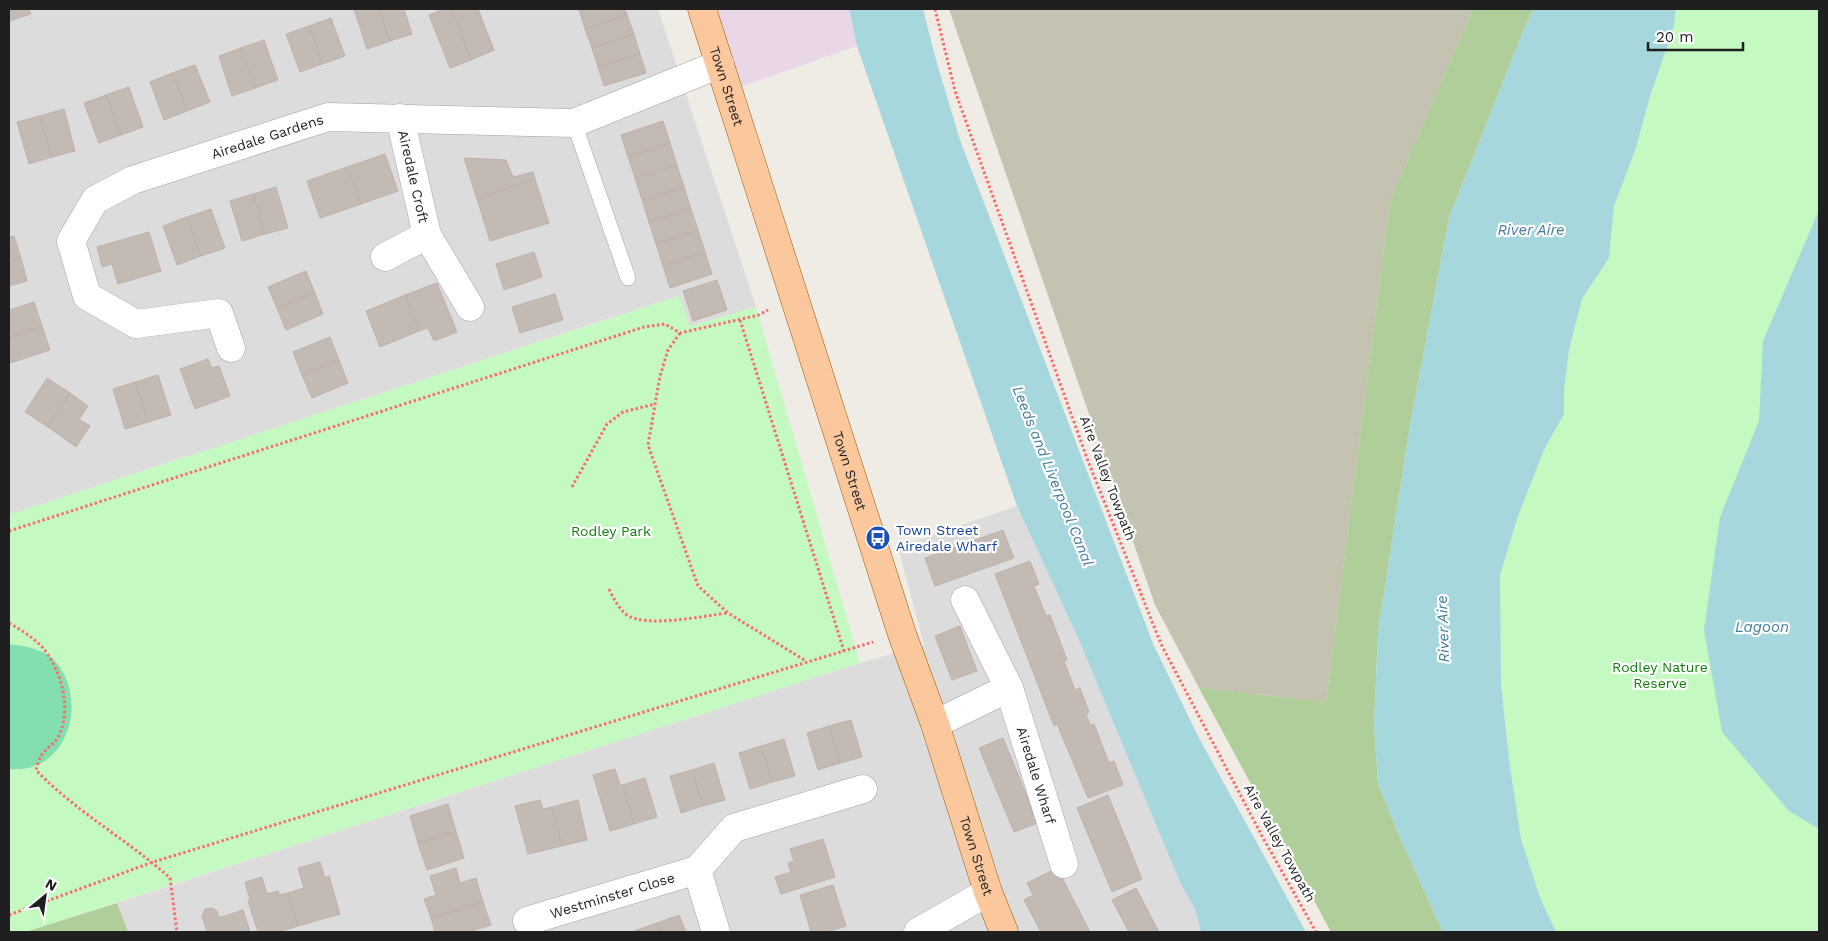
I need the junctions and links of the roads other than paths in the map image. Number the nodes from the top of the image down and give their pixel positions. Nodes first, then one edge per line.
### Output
1 (702, 9) edge
2 (720, 64) junction
3 (400, 118) junction
4 (574, 123) junction
5 (427, 235) junction
6 (385, 258) dead end
7 (628, 278) dead end
8 (470, 307) dead end
9 (231, 348) dead end
10 (965, 600) dead end
11 (1009, 688) junction
12 (935, 724) junction
13 (863, 789) dead end
14 (1064, 864) dead end
15 (697, 870) junction
16 (988, 892) junction
17 (527, 921) dead end
18 (716, 932) edge
19 (918, 932) edge
20 (1004, 932) edge

1 - 2 main road, Town Street
2 - 4 street, Airedale Gardens
2 - 12 main road, Town Street
3 - 4 street, Airedale Gardens
3 - 5 street, Airedale Croft
3 - 9 street, Airedale Gardens
4 - 7 lane
5 - 6 street, Airedale Croft
5 - 8 street, Airedale Croft
10 - 11 street, Airedale Wharf
11 - 12 street
11 - 14 street, Airedale Wharf
12 - 16 main road, Town Street
13 - 15 street
15 - 17 street, Westminster Close
15 - 18 street
16 - 19 street
16 - 20 main road, Town Street

